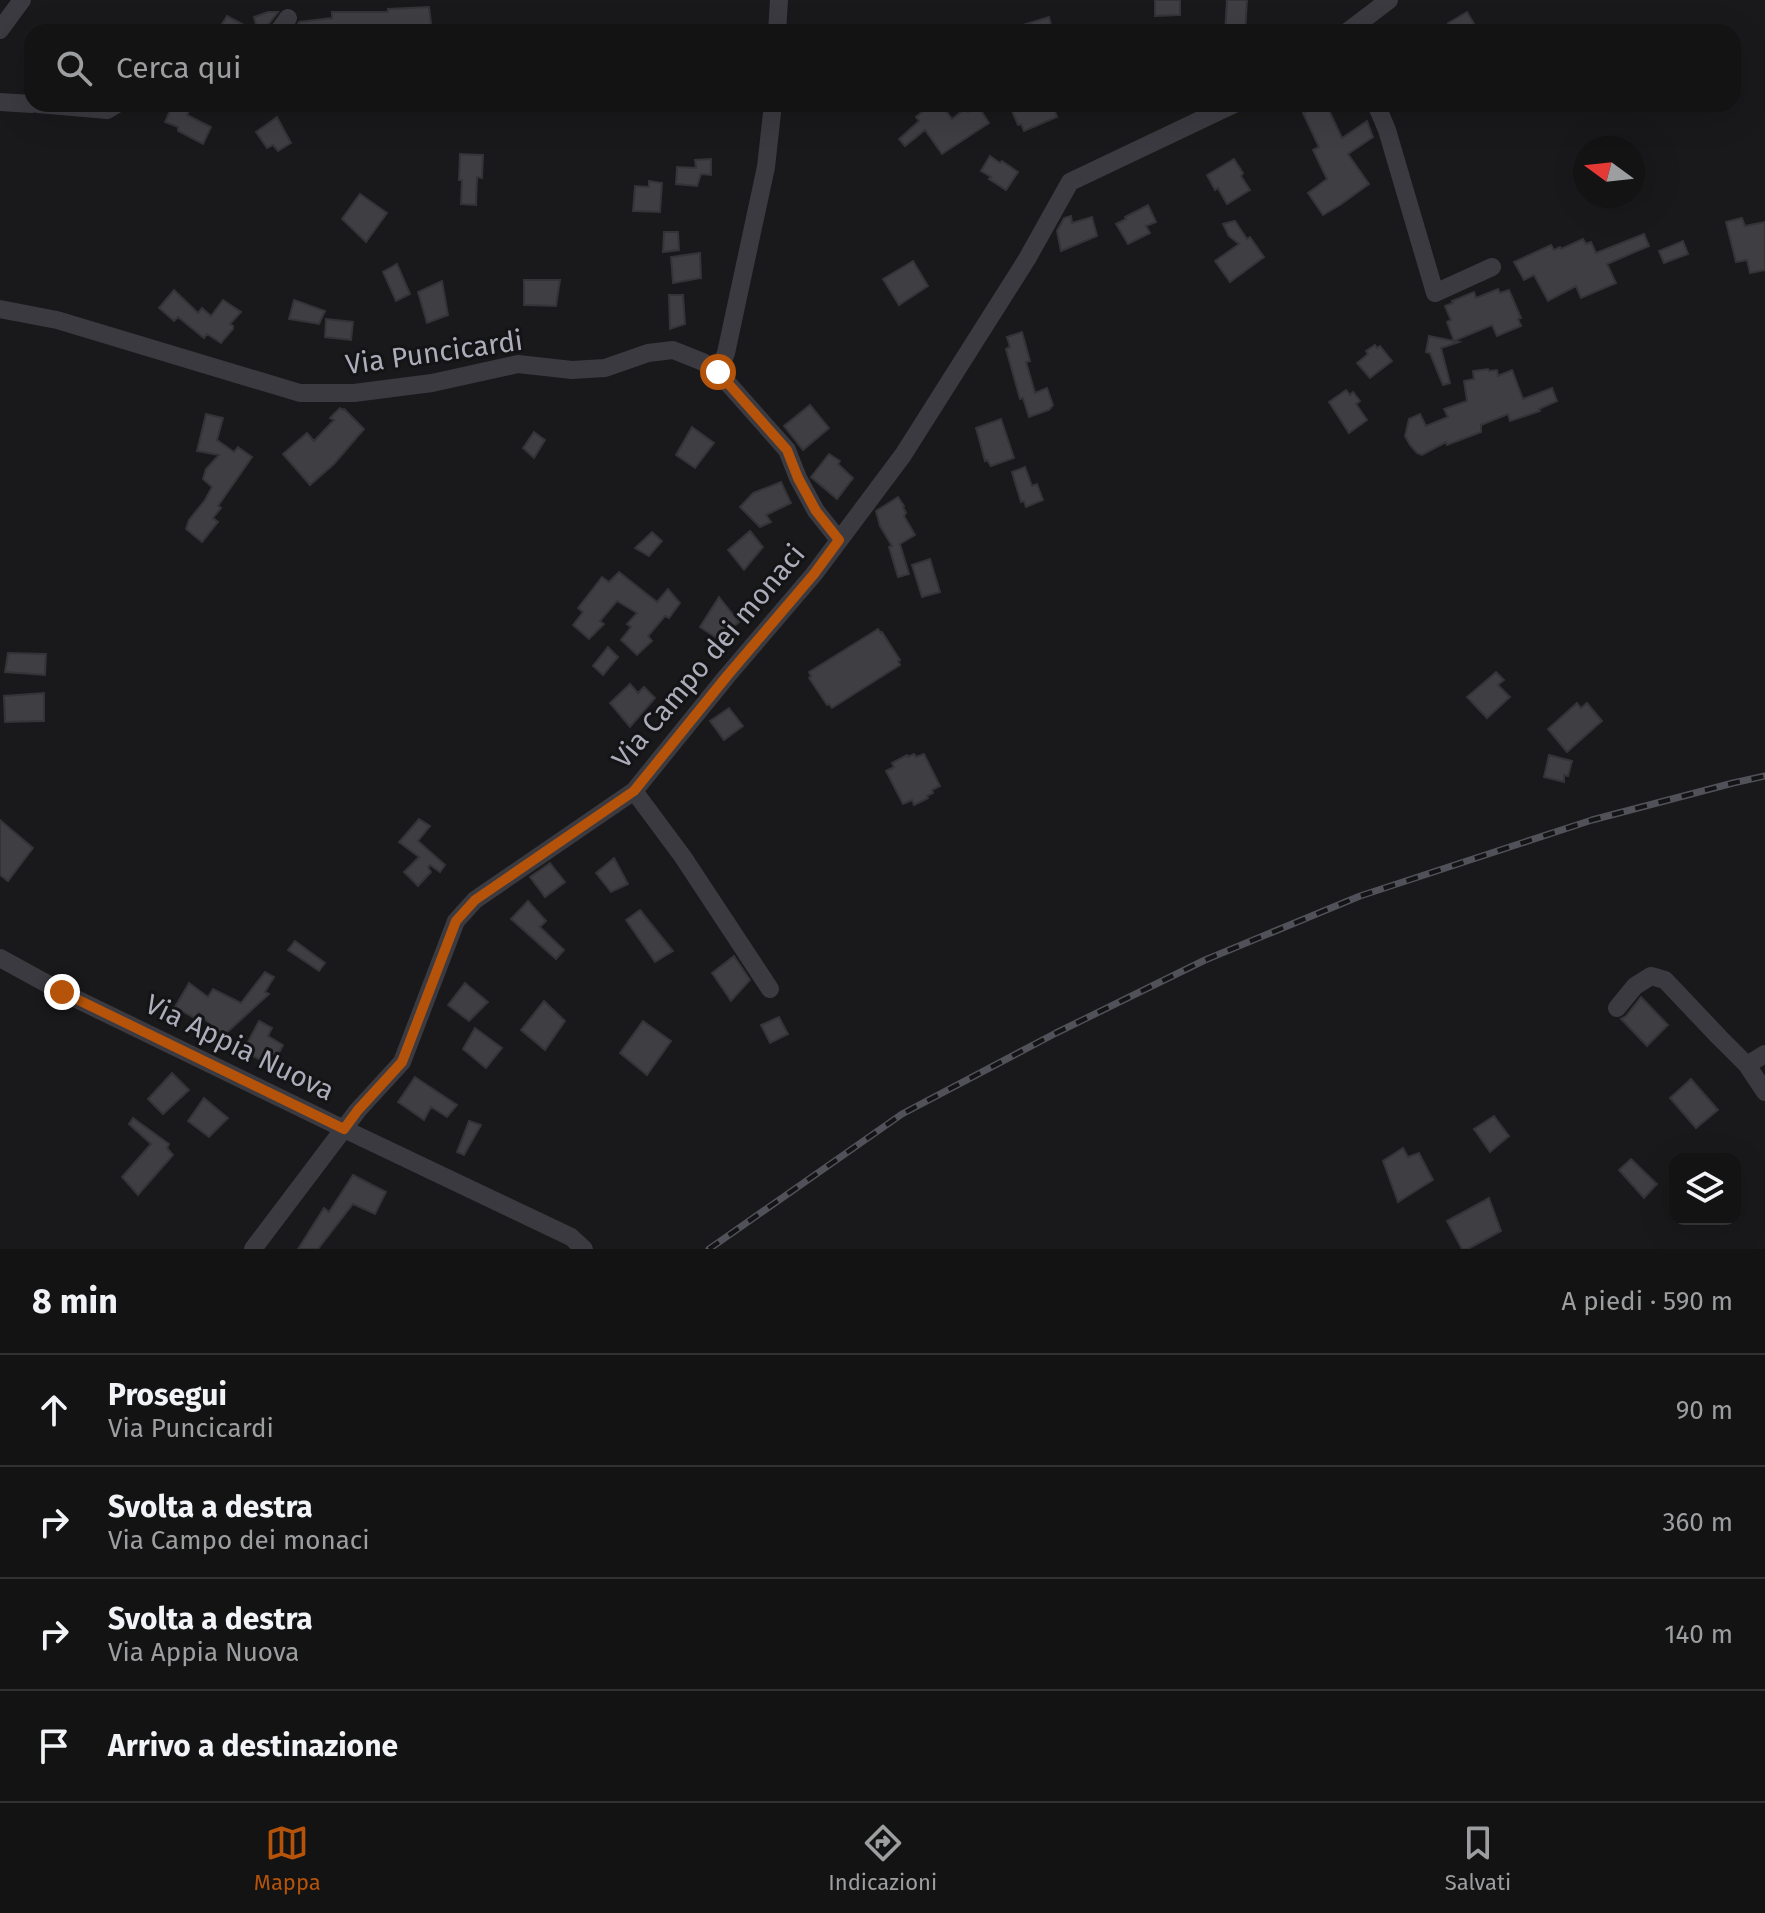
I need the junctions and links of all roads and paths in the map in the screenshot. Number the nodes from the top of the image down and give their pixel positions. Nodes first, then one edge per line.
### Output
1 (22, 0) edge
2 (779, 0) edge
3 (1389, 0) edge
4 (778, 24) edge
5 (1358, 24) edge
6 (0, 30) edge
7 (0, 102) edge
8 (24, 103) edge
9 (772, 112) edge
10 (1217, 112) edge
11 (1379, 112) edge
12 (1492, 267) dead end
13 (0, 309) edge
14 (718, 372) junction
15 (839, 540) junction
16 (634, 791) junction
17 (0, 958) edge
18 (770, 989) dead end
19 (1617, 1008) dead end
20 (1765, 1054) edge
21 (1747, 1065) junction
22 (1765, 1092) edge
23 (344, 1129) junction
24 (253, 1249) edge
25 (584, 1249) edge

1 - 6 street
2 - 4 street
3 - 5 street
7 - 8 street
9 - 14 street
10 - 15 street, Via Campo dei monaci
11 - 12 street
13 - 14 street, Via Puncicardi
14 - 15 street, Via Puncicardi
15 - 16 street, Via Campo dei monaci
16 - 18 street
16 - 23 street, Via Campo dei monaci
17 - 23 street, Via Appia Nuova
19 - 21 street
20 - 21 street
21 - 22 street
23 - 24 street, Via Campo dei monaci
23 - 25 street, Via Appia Nuova

